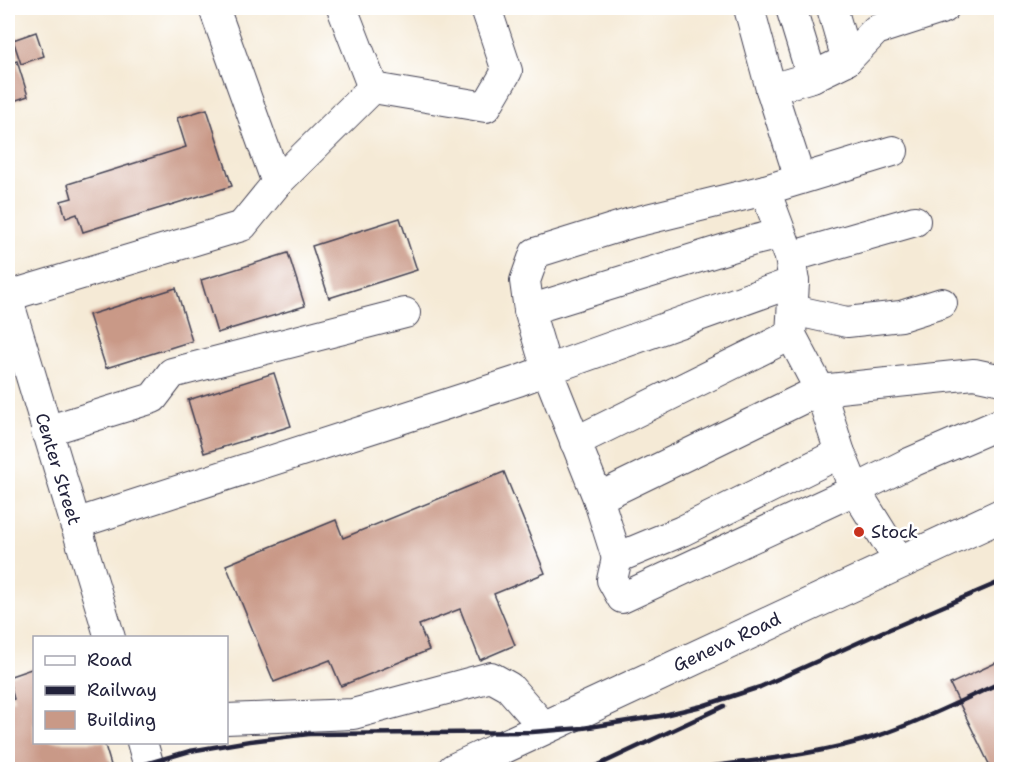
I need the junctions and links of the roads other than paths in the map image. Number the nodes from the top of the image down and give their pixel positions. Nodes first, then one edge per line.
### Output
1 (214, 8) edge
2 (342, 8) edge
3 (486, 8) edge
4 (749, 8) edge
5 (791, 8) edge
6 (832, 8) edge
7 (944, 8) edge
8 (894, 15) edge
9 (847, 60) junction
10 (812, 76) junction
11 (373, 88) junction
12 (771, 89) junction
13 (893, 151) dead end
14 (800, 179) junction
15 (277, 183) junction
16 (765, 190) junction
17 (915, 221) dead end
18 (789, 283) junction
19 (8, 298) edge
20 (942, 303) dead end
21 (530, 310) junction
22 (405, 313) dead end
23 (547, 370) junction
24 (1002, 380) edge
25 (820, 390) junction
26 (1002, 423) edge
27 (46, 431) junction
28 (575, 442) junction
29 (840, 453) junction
30 (855, 490) junction
31 (598, 498) junction
32 (1002, 515) edge
33 (75, 524) junction
34 (616, 558) junction
35 (900, 562) junction
36 (109, 636) edge
37 (228, 719) edge
38 (544, 727) junction
39 (143, 744) edge
40 (150, 770) edge
41 (454, 770) edge

1 - 15 street
2 - 11 street
3 - 11 street
4 - 12 street
5 - 10 street
6 - 9 street
7 - 8 street
8 - 9 street
9 - 10 street
10 - 12 street
11 - 15 street
12 - 14 street
13 - 14 street
14 - 16 street
15 - 19 street
16 - 18 street
16 - 21 street
17 - 18 street
18 - 20 street
18 - 21 street
18 - 23 street
18 - 25 street
18 - 28 street
19 - 27 street, Center Street
21 - 23 street
22 - 27 street
23 - 28 street
23 - 33 street
24 - 25 street
25 - 29 street
25 - 31 street
26 - 30 street
27 - 33 street, Center Street
28 - 31 street
29 - 30 street
29 - 34 street
30 - 34 street
30 - 35 street
31 - 34 street
32 - 35 main road, Geneva Road
33 - 36 street, Center Street
35 - 38 main road, Geneva Road
37 - 38 street
38 - 41 main road, Geneva Road
39 - 40 street

